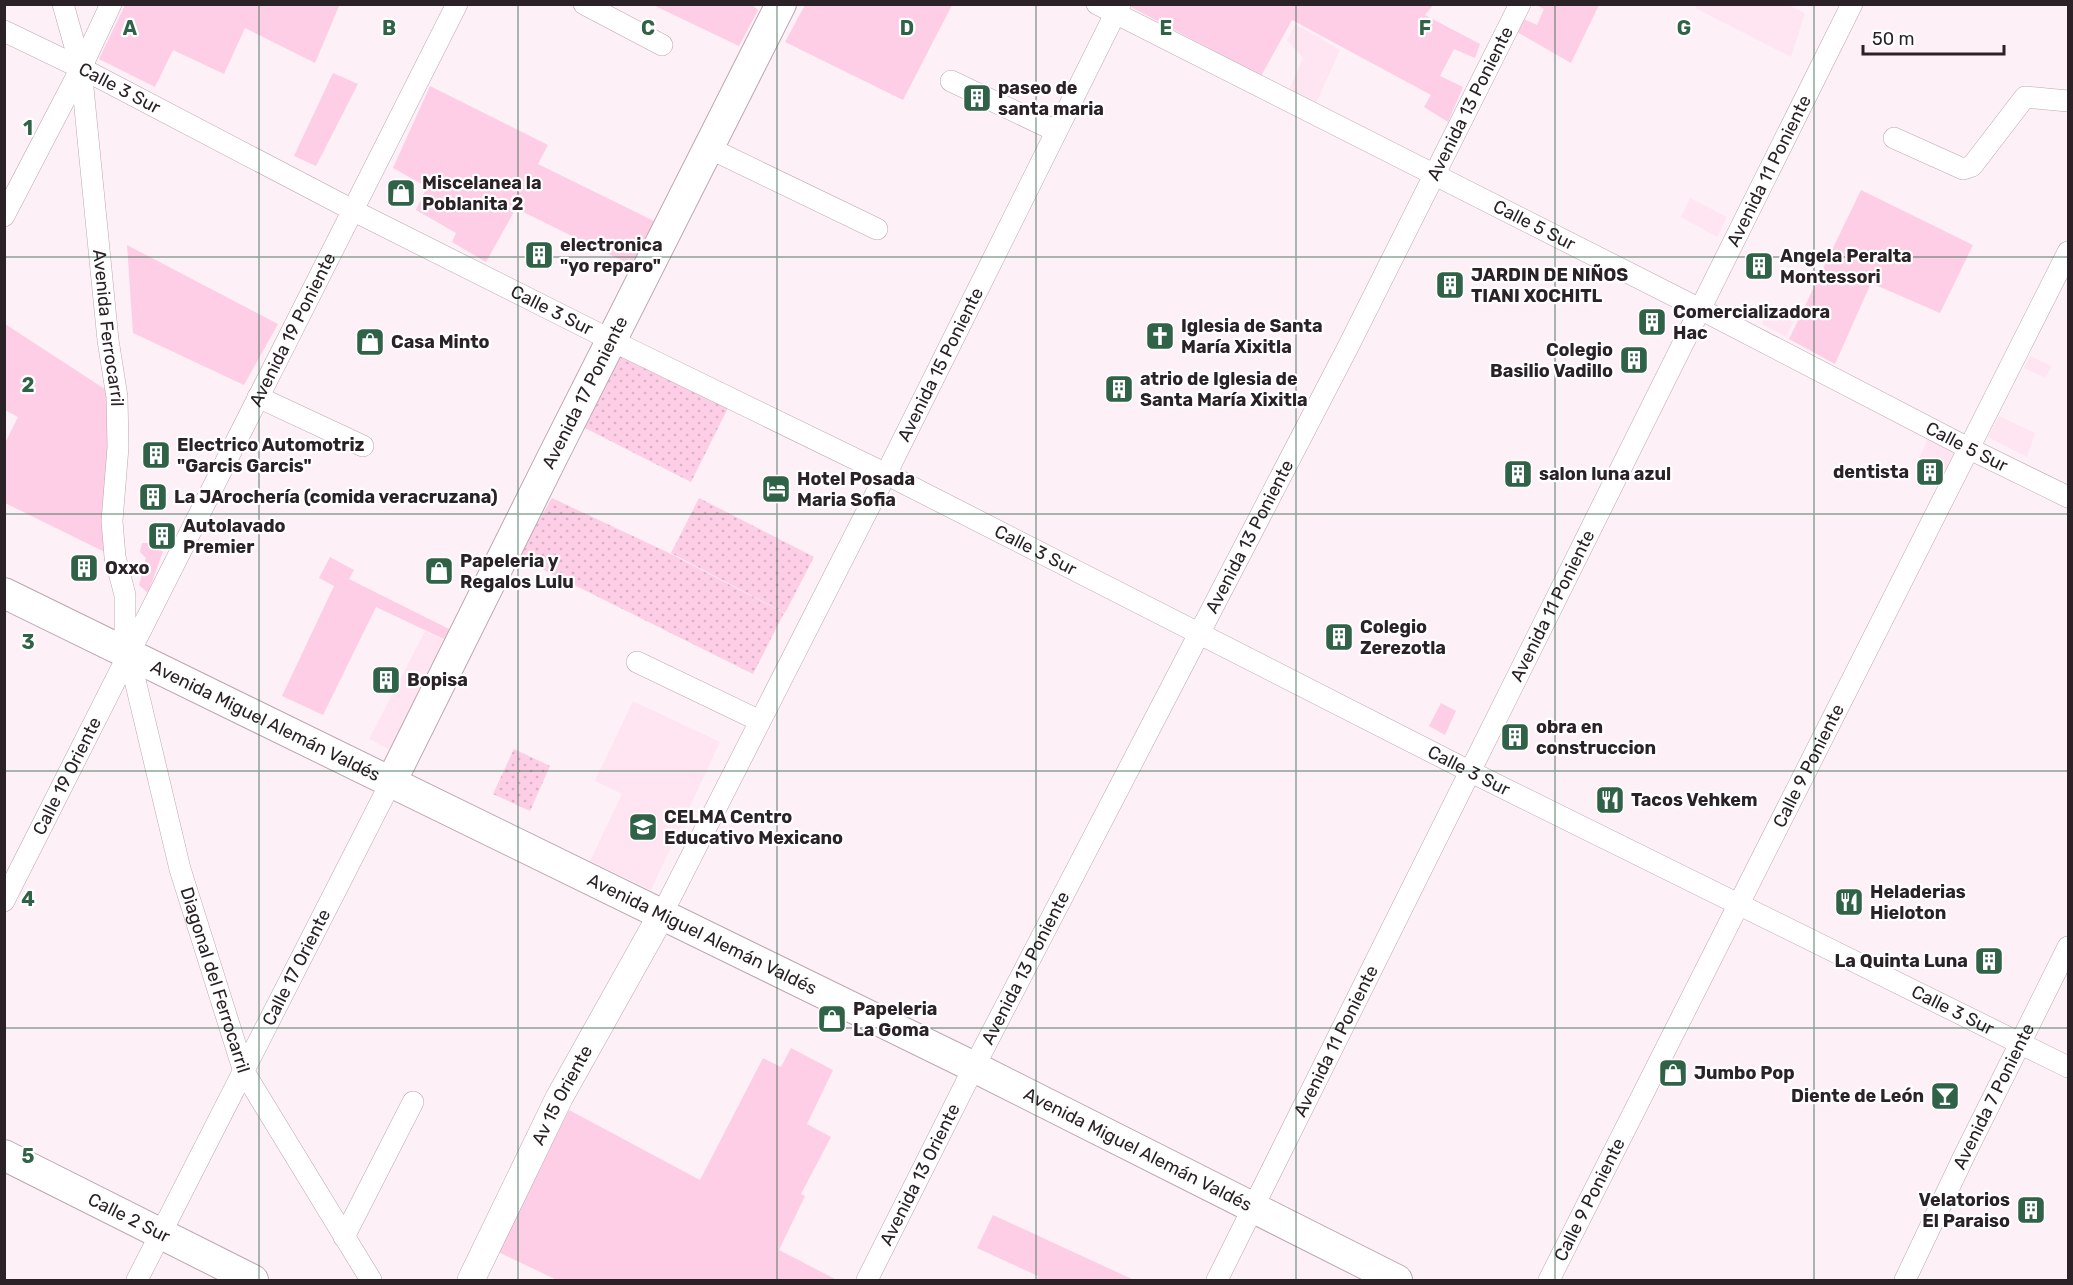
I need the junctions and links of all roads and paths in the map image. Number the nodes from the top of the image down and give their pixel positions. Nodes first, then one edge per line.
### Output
1 (63, 4) edge
2 (111, 4) edge
3 (457, 4) edge
4 (584, 4) edge
5 (781, 4) edge
6 (1520, 4) edge
7 (1852, 4) edge
8 (1111, 8) edge
9 (4, 31) edge
10 (662, 45) dead end
11 (81, 68) junction
12 (951, 81) dead end
13 (2068, 101) edge
14 (1056, 132) junction
15 (1894, 138) dead end
16 (709, 148) junction
17 (1433, 176) junction
18 (353, 210) junction
19 (4, 216) edge
20 (877, 229) dead end
21 (2068, 252) edge
22 (1700, 309) junction
23 (612, 341) junction
24 (258, 397) junction
25 (363, 446) dead end
26 (1970, 449) junction
27 (886, 474) junction
28 (2068, 497) edge
29 (4, 593) edge
30 (1199, 633) junction
31 (129, 653) junction
32 (637, 662) dead end
33 (760, 721) junction
34 (1471, 772) junction
35 (392, 782) junction
36 (4, 901) edge
37 (1738, 903) junction
38 (662, 914) junction
39 (2068, 947) edge
40 (2020, 1042) junction
41 (974, 1067) junction
42 (2068, 1067) edge
43 (244, 1072) junction
44 (413, 1102) dead end
45 (4, 1155) edge
46 (1254, 1208) junction
47 (161, 1233) junction
48 (344, 1237) junction
49 (137, 1281) edge
50 (253, 1281) edge
51 (371, 1281) edge
52 (471, 1281) edge
53 (867, 1281) edge
54 (1217, 1281) edge
55 (1397, 1281) edge
56 (1549, 1281) edge
57 (1905, 1281) edge

1 - 11 street, Avenida Ferrocarril
2 - 11 street
3 - 18 street, Avenida 19 Poniente
4 - 10 street
5 - 16 main road, Avenida 17 Poniente
6 - 17 street, Avenida 13 Poniente
7 - 22 street, Avenida 11 Poniente
8 - 14 street, Avenida 15 Poniente
8 - 17 street, Calle 5 Sur
9 - 11 street, Calle 3 Sur
11 - 18 street, Calle 3 Sur
11 - 19 street
11 - 31 street, Avenida Ferrocarril
12 - 14 street
13 - 15 street
14 - 27 street, Avenida 15 Poniente
16 - 20 street
16 - 23 main road, Avenida 17 Poniente
17 - 22 street, Calle 5 Sur
17 - 30 street, Avenida 13 Poniente
18 - 23 street, Calle 3 Sur
18 - 24 street, Avenida 19 Poniente
21 - 26 street, Calle 9 Poniente
22 - 26 street, Calle 5 Sur
22 - 34 street, Avenida 11 Poniente
23 - 27 street, Calle 3 Sur
23 - 35 main road, Avenida 17 Poniente
24 - 25 street
24 - 31 street, Avenida 19 Poniente
26 - 28 street, Calle 5 Sur
26 - 37 street, Calle 9 Poniente
27 - 30 street, Calle 3 Sur
27 - 33 street, Avenida 15 Poniente
29 - 31 main road, Avenida Miguel Alemán Valdés
30 - 34 street, Calle 3 Sur
30 - 41 street, Avenida 13 Poniente
31 - 35 main road, Avenida Miguel Alemán Valdés
31 - 36 street, Calle 19 Oriente
31 - 43 street, Diagonal del Ferrocarril
32 - 33 street
33 - 38 street, Avenida 15 Poniente
34 - 37 street, Calle 3 Sur
34 - 46 street, Avenida 11 Poniente
35 - 38 main road, Avenida Miguel Alemán Valdés
35 - 43 street, Calle 17 Oriente
37 - 40 street, Calle 3 Sur
37 - 56 street, Calle 9 Poniente
38 - 41 main road, Avenida Miguel Alemán Valdés
38 - 52 street, Av 15 Oriente
39 - 40 street, Avenida 7 Poniente
40 - 42 street, Calle 3 Sur
40 - 57 street, Avenida 7 Poniente
41 - 46 main road, Avenida Miguel Alemán Valdés
41 - 53 street, Avenida 13 Oriente
43 - 47 street, Calle 17 Oriente
43 - 48 street, Diagonal del Ferrocarril
44 - 48 street
45 - 47 main road, Calle 2 Sur
46 - 54 street, Avenida 11 Poniente
46 - 55 main road, Avenida Miguel Alemán Valdés
47 - 49 street, Calle 17 Oriente
47 - 50 main road, Calle 2 Sur
48 - 51 street, Diagonal del Ferrocarril

